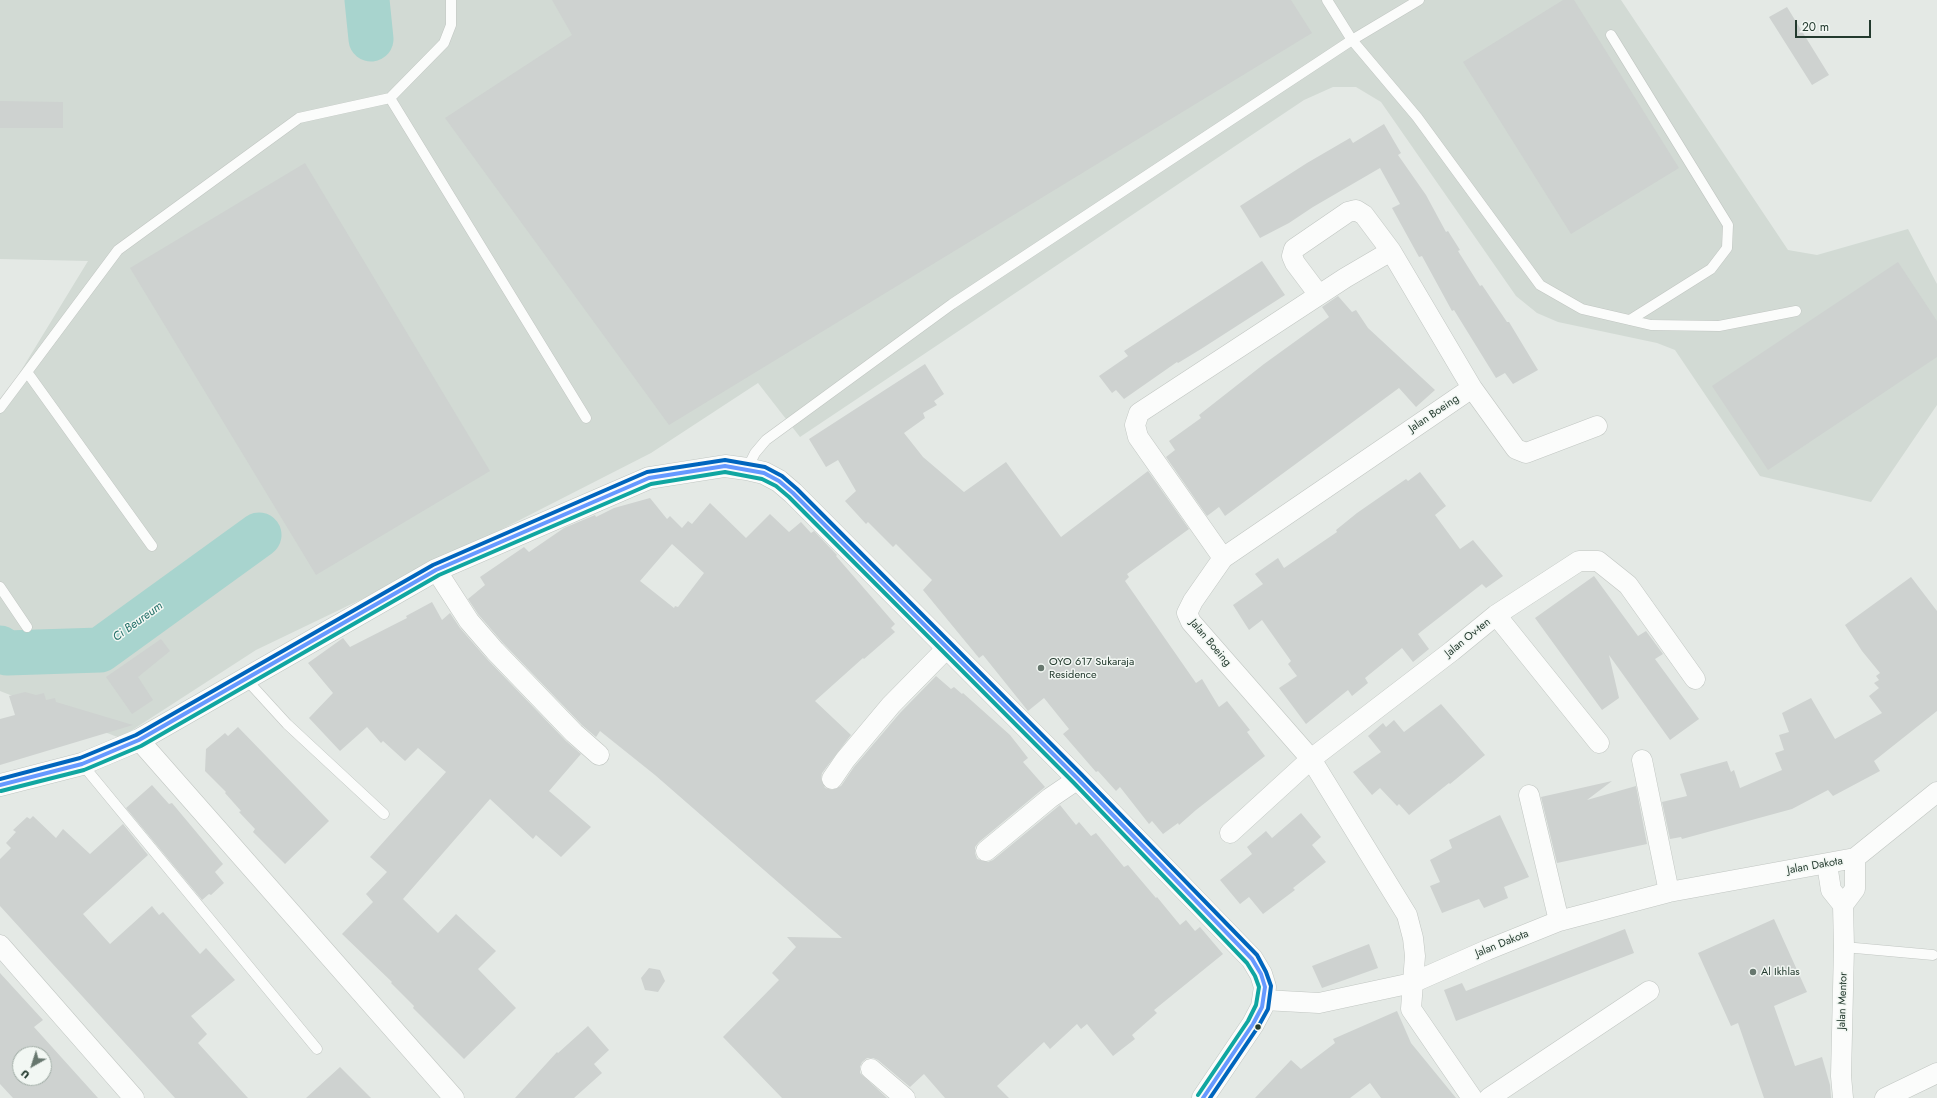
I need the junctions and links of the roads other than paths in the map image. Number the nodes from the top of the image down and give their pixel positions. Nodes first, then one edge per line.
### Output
1 (451, 0) edge
2 (1327, 0) edge
3 (1419, 0) edge
4 (1611, 35) dead end
5 (1352, 40) junction
6 (390, 98) junction
7 (1391, 251) junction
8 (1319, 295) junction
9 (1796, 311) dead end
10 (1630, 320) junction
11 (27, 372) junction
12 (1472, 388) junction
13 (0, 408) edge
14 (586, 418) dead end
15 (1597, 426) dead end
16 (747, 469) junction
17 (152, 546) dead end
18 (1223, 558) junction
19 (436, 570) junction
20 (0, 587) edge
21 (1496, 615) junction
22 (27, 627) dead end
23 (948, 647) junction
24 (245, 678) junction
25 (1695, 679) dead end
26 (139, 740) junction
27 (1599, 743) dead end
28 (599, 755) dead end
29 (1311, 759) junction
30 (1642, 760) dead end
31 (82, 764) junction
32 (832, 779) dead end
33 (1078, 779) junction
34 (0, 785) edge
35 (1937, 792) edge
36 (1529, 796) dead end
37 (384, 814) dead end
38 (1230, 833) dead end
39 (986, 851) dead end
40 (1855, 858) junction
41 (1827, 864) junction
42 (1670, 892) junction
43 (1843, 905) junction
44 (1559, 921) junction
45 (0, 945) edge
46 (1844, 947) junction
47 (1933, 955) dead end
48 (1412, 983) junction
49 (1649, 991) dead end
50 (1264, 1000) junction
51 (317, 1049) dead end
52 (871, 1069) dead end
53 (1937, 1073) edge
54 (134, 1098) edge
55 (454, 1098) edge
56 (904, 1098) edge
57 (1203, 1098) edge
58 (1472, 1098) edge
59 (1489, 1098) edge
60 (1843, 1098) edge
61 (1885, 1098) edge

1 - 6 lane
2 - 5 lane
3 - 5 lane
4 - 10 lane
5 - 10 lane
5 - 16 lane
6 - 11 lane
6 - 14 lane
7 - 8 street
7 - 8 street
7 - 12 street
8 - 18 street
9 - 10 lane
11 - 13 lane
11 - 17 lane
12 - 15 street
12 - 18 street, Jalan Boeing
16 - 19 main road
16 - 23 main road
18 - 29 street, Jalan Boeing
19 - 24 main road
19 - 28 street
20 - 22 lane
21 - 25 street, Jalan Ov-ten
21 - 27 street
21 - 29 street, Jalan Ov-ten
23 - 32 street
23 - 33 main road
24 - 26 main road
24 - 37 lane
26 - 31 main road
26 - 55 street
29 - 38 street, Jalan Ov-ten
29 - 48 street, Jalan Boeing
30 - 42 street
31 - 34 main road
31 - 51 lane
33 - 39 street
33 - 50 main road
35 - 40 street
36 - 44 street
40 - 41 street, Jalan Dakota
40 - 43 street
41 - 42 street, Jalan Dakota
41 - 43 street
42 - 44 street, Jalan Dakota
43 - 46 street, Jalan Mentor
44 - 48 street, Jalan Dakota
45 - 54 street
46 - 47 lane
46 - 60 street, Jalan Mentor
48 - 50 street, Jalan Dakota
48 - 58 street, Jalan Boeing
49 - 59 street
50 - 57 main road
52 - 56 street
53 - 61 street

